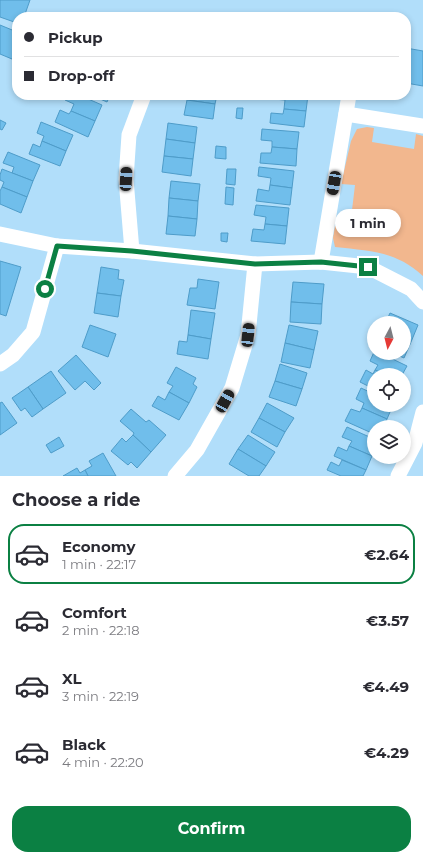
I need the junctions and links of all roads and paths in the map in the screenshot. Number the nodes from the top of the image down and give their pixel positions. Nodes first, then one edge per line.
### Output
1 (142, 100) edge
2 (348, 100) edge
3 (346, 114) junction
4 (423, 126) edge
5 (0, 234) edge
6 (57, 246) junction
7 (132, 251) junction
8 (321, 262) junction
9 (255, 264) junction
10 (423, 302) edge
11 (0, 364) edge
12 (423, 412) edge
13 (175, 476) edge
14 (398, 476) edge

1 - 7 street
2 - 3 street
3 - 4 street
3 - 8 street
5 - 6 street
6 - 7 street
6 - 11 street
7 - 9 street
8 - 9 street
8 - 10 street
9 - 13 street
12 - 14 street

